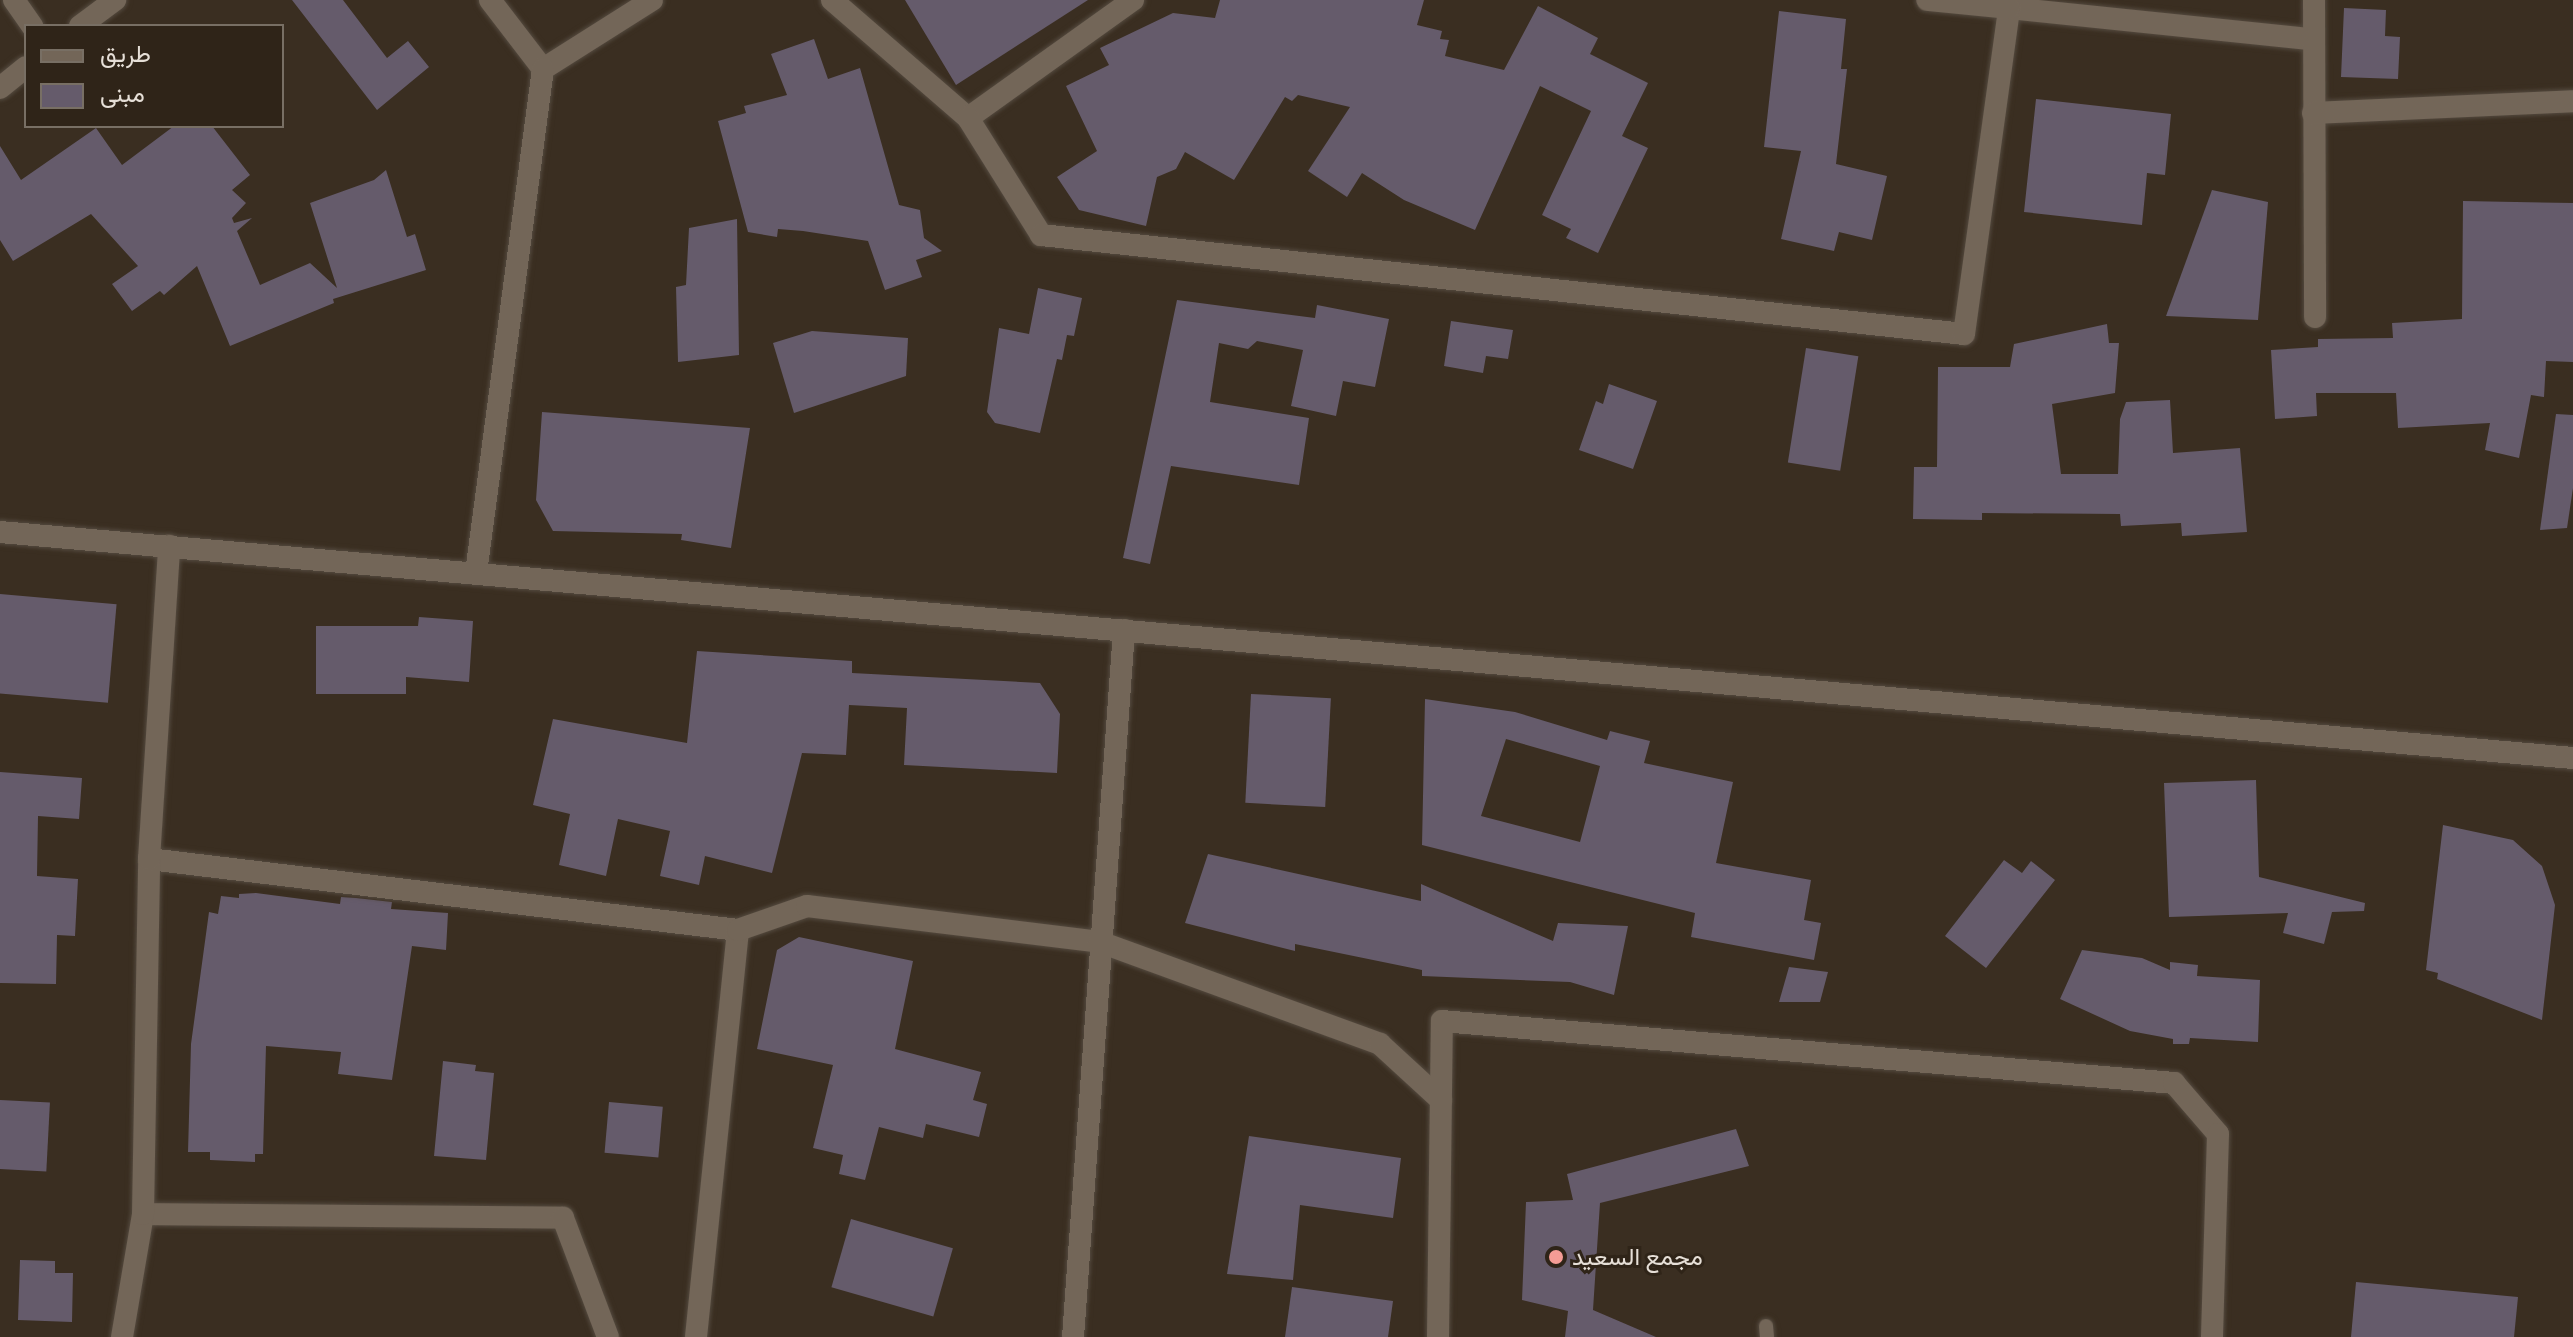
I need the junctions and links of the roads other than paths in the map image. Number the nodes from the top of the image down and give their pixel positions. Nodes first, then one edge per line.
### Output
1 (14, 0) edge
2 (115, 0) edge
3 (490, 0) edge
4 (652, 0) edge
5 (832, 0) edge
6 (1133, 0) edge
7 (1927, 0) edge
8 (2314, 0) edge
9 (2010, 4) edge
10 (31, 24) edge
11 (83, 24) edge
12 (2311, 39) junction
13 (24, 69) edge
14 (543, 69) junction
15 (0, 88) edge
16 (2573, 101) edge
17 (2313, 113) junction
18 (968, 118) junction
19 (2315, 317) dead end
20 (0, 532) edge
21 (169, 546) junction
22 (476, 573) junction
23 (1124, 630) junction
24 (2573, 758) edge
25 (149, 859) junction
26 (738, 930) junction
27 (1100, 942) junction
28 (1441, 1100) junction
29 (143, 1214) junction
30 (122, 1337) edge
31 (608, 1337) edge
32 (696, 1337) edge
33 (1073, 1337) edge
34 (1438, 1337) edge
35 (2212, 1337) edge

1 - 10 street
2 - 11 street
3 - 14 street
4 - 14 street
5 - 18 street
6 - 18 street
7 - 9 street
8 - 12 street
9 - 12 street
9 - 18 street
12 - 17 street
13 - 15 street
14 - 22 street
16 - 17 street
17 - 19 street
20 - 21 street
21 - 22 street
21 - 25 street
22 - 23 street
23 - 24 street
23 - 27 street
25 - 26 street
25 - 29 street
26 - 27 street
26 - 32 street
27 - 28 street
27 - 33 street
28 - 34 street
28 - 35 street
29 - 30 street
29 - 31 street

